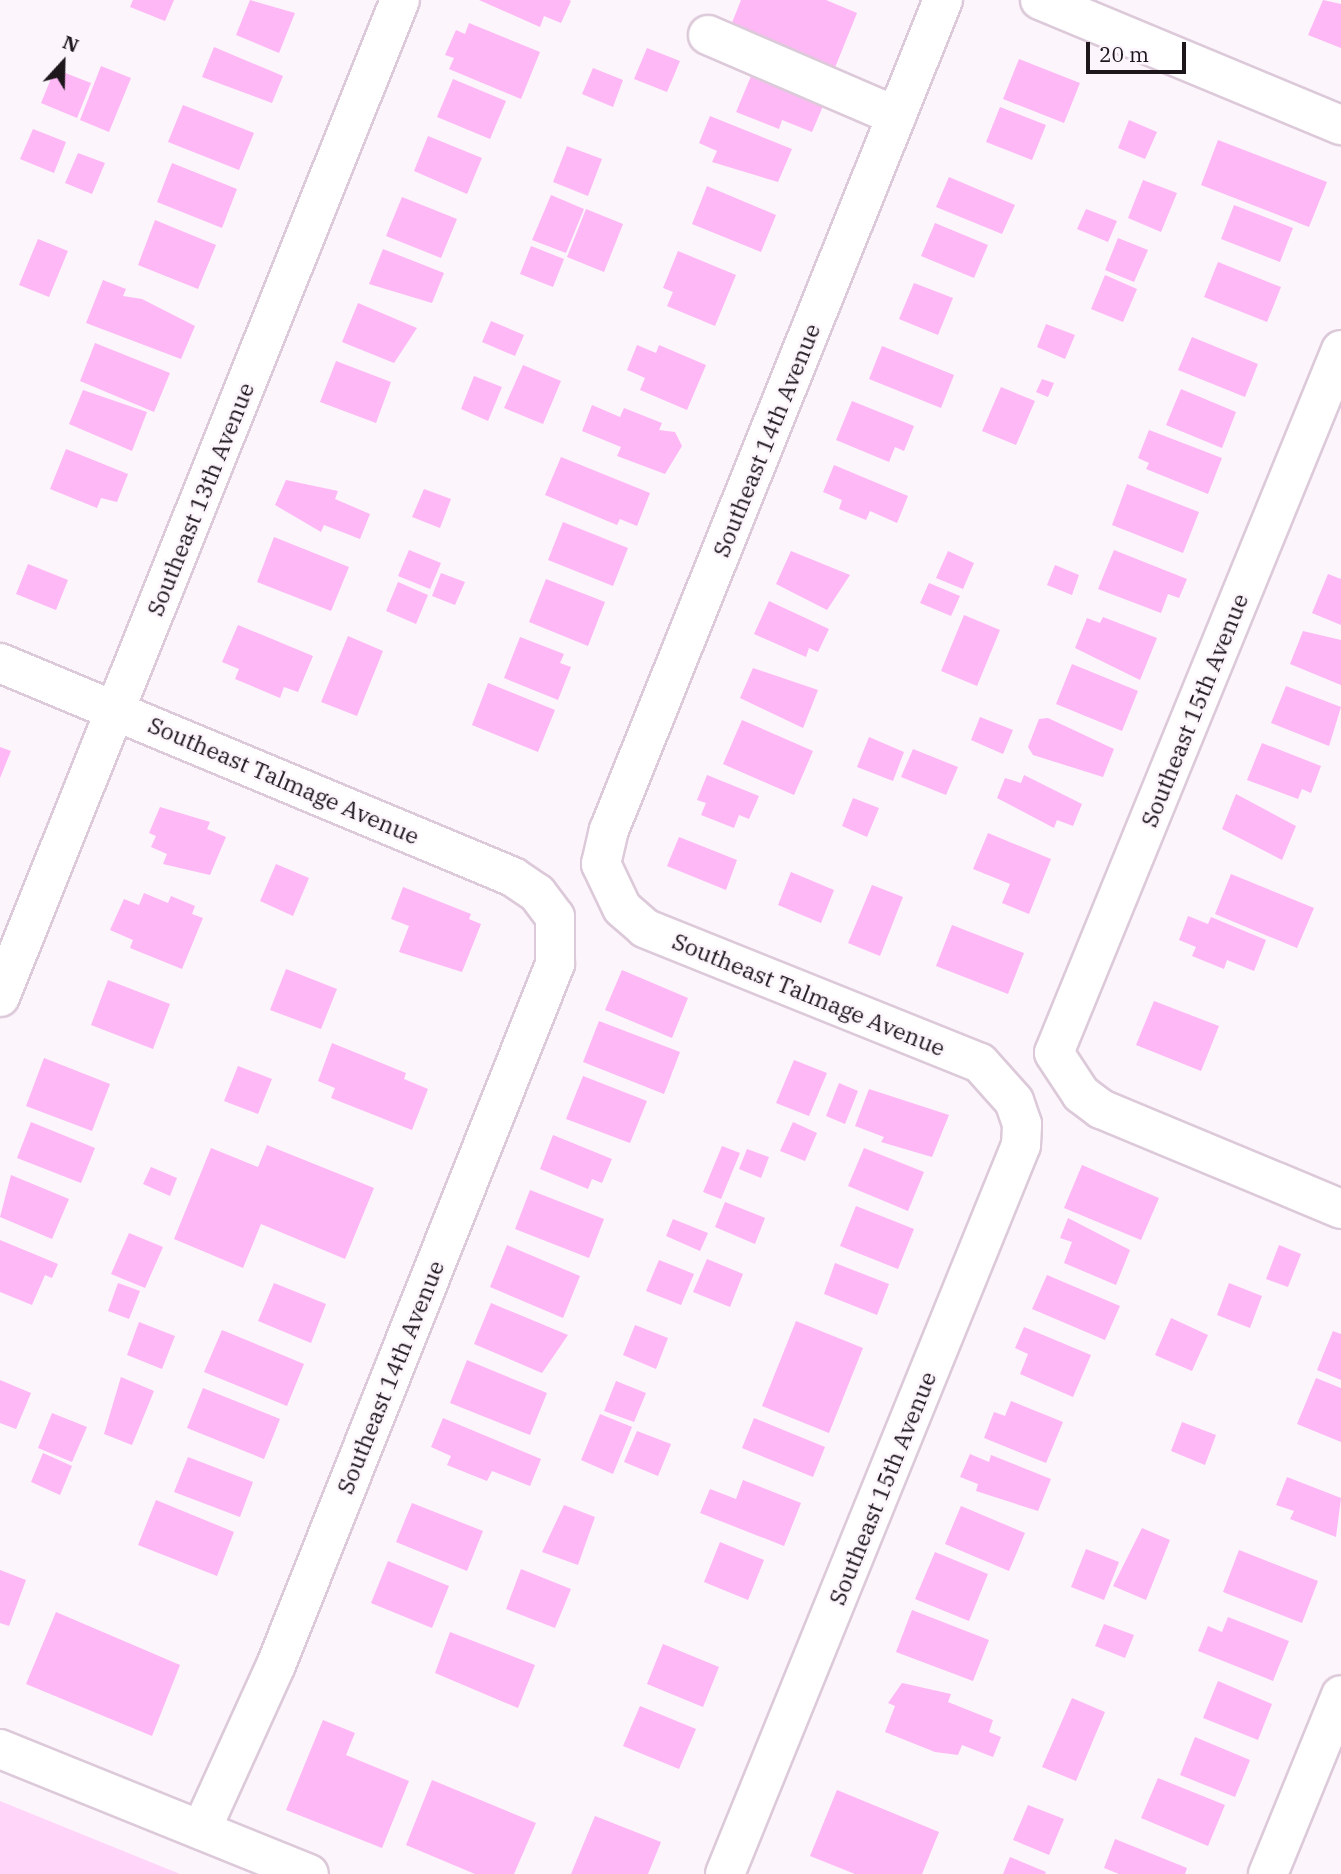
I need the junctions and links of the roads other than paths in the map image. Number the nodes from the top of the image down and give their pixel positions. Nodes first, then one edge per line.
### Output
1 (400, 0) edge
2 (943, 0) edge
3 (1040, 0) edge
4 (708, 35) dead end
5 (896, 116) junction
6 (1341, 125) edge
7 (1341, 350) edge
8 (0, 663) edge
9 (116, 709) junction
10 (608, 882) joint
11 (555, 917) joint
12 (0, 997) edge
13 (1014, 1101) joint
14 (1341, 1209) edge
15 (1341, 1695) edge
16 (0, 1749) edge
17 (201, 1830) junction
18 (309, 1874) edge
19 (725, 1874) edge
20 (1268, 1874) edge

1 - 9 street, Southeast 13th Avenue
2 - 5 street, Southeast 14th Avenue
3 - 6 street
4 - 5 street
5 - 10 street, Southeast 14th Avenue
7 - 14 street, Southeast 15th Avenue
8 - 9 street, Southeast Talmage Avenue
9 - 11 street, Southeast Talmage Avenue
9 - 12 street, Southeast 13th Avenue
10 - 13 street, Southeast Talmage Avenue
11 - 17 street, Southeast 14th Avenue
13 - 19 street, Southeast 15th Avenue
15 - 20 street
16 - 17 street
17 - 18 street

